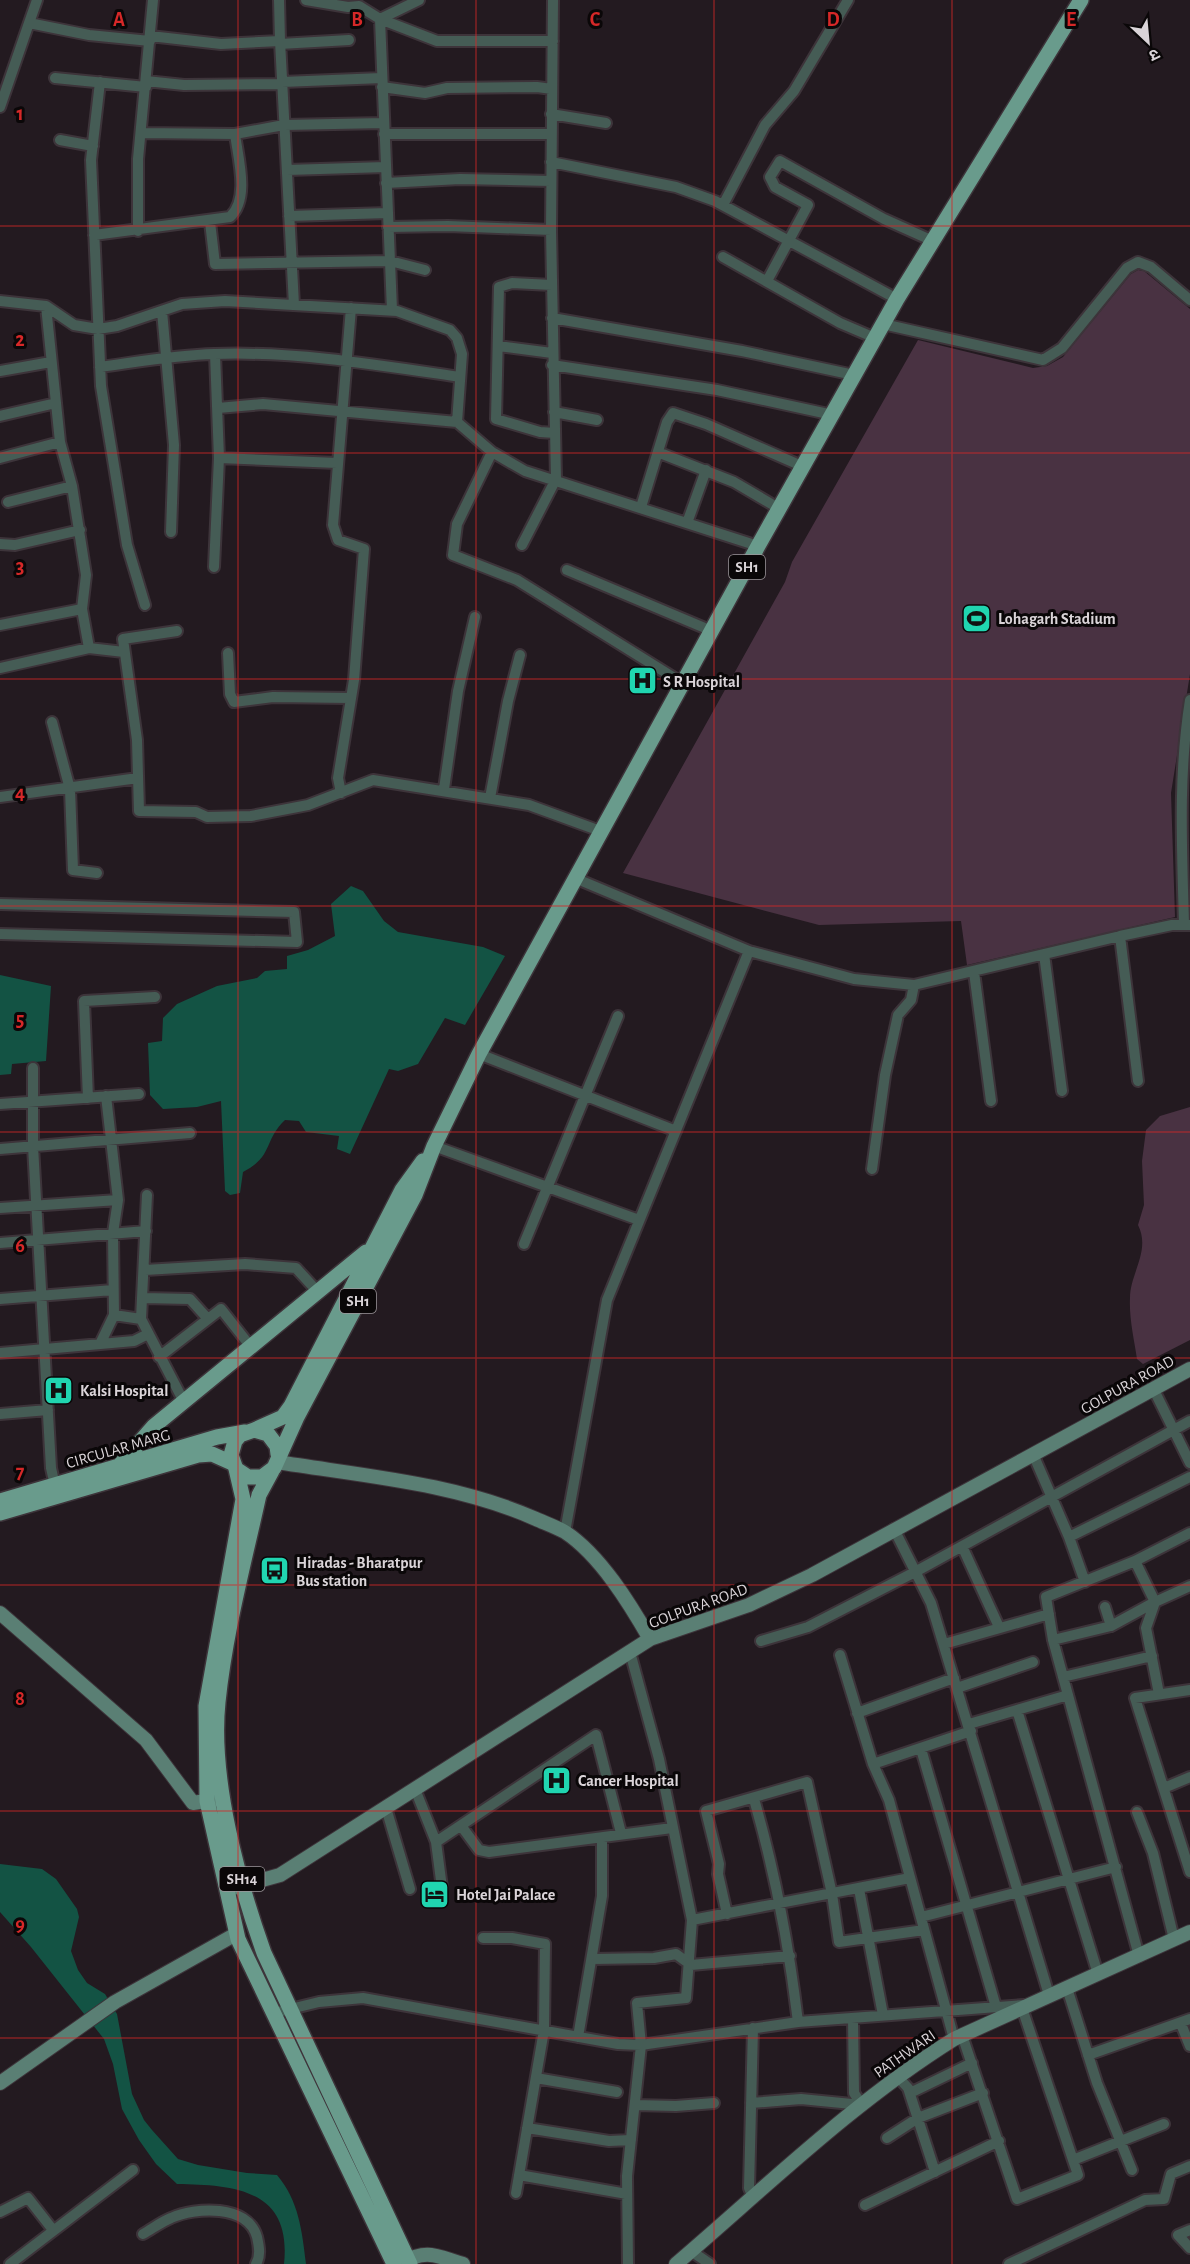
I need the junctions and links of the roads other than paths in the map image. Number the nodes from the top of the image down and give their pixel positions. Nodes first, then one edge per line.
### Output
1 (37, 0) edge
2 (153, 0) edge
3 (279, 0) edge
4 (306, 0) edge
5 (419, 0) edge
6 (553, 0) edge
7 (848, 0) edge
8 (1082, 0) edge
9 (360, 3) edge
10 (380, 19) junction
11 (29, 23) junction
12 (150, 39) junction
13 (349, 40) dead end
14 (553, 41) junction
15 (280, 42) junction
16 (55, 78) dead end
17 (100, 82) junction
18 (382, 82) junction
19 (282, 83) junction
20 (146, 84) junction
21 (552, 89) junction
22 (0, 106) edge
23 (551, 114) junction
24 (606, 123) dead end
25 (284, 125) junction
26 (384, 129) junction
27 (141, 134) junction
28 (235, 134) junction
29 (551, 134) junction
30 (60, 140) dead end
31 (93, 146) junction
32 (551, 162) junction
33 (386, 166) junction
34 (287, 170) junction
35 (551, 181) junction
36 (386, 183) junction
37 (723, 205) junction
38 (388, 213) junction
39 (289, 216) junction
40 (210, 222) junction
41 (388, 227) junction
42 (551, 230) junction
43 (138, 231) junction
44 (94, 235) junction
45 (789, 241) junction
46 (933, 241) junction
47 (723, 257) dead end
48 (390, 261) junction
49 (292, 263) junction
50 (425, 270) dead end
51 (766, 281) junction
52 (552, 285) junction
53 (897, 300) junction
54 (1190, 300) edge
55 (0, 301) edge
56 (294, 305) junction
57 (46, 306) junction
58 (351, 308) junction
59 (392, 310) junction
60 (162, 311) junction
61 (552, 318) junction
62 (883, 324) junction
63 (98, 329) junction
64 (875, 338) junction
65 (498, 346) junction
66 (552, 353) junction
67 (215, 354) junction
68 (167, 357) junction
69 (51, 362) junction
70 (345, 362) junction
71 (552, 365) junction
72 (100, 367) junction
73 (0, 371) edge
74 (854, 375) junction
75 (460, 377) junction
76 (57, 403) junction
77 (218, 408) junction
78 (344, 411) junction
79 (554, 412) junction
80 (833, 415) junction
81 (0, 416) edge
82 (597, 420) dead end
83 (457, 422) junction
84 (555, 434) junction
85 (60, 442) junction
86 (492, 452) junction
87 (660, 453) junction
88 (0, 458) edge
89 (219, 458) junction
90 (337, 463) junction
91 (804, 467) junction
92 (706, 470) junction
93 (556, 479) junction
94 (72, 486) junction
95 (8, 502) dead end
96 (641, 507) junction
97 (780, 509) junction
98 (687, 523) junction
99 (80, 530) junction
100 (171, 532) dead end
101 (0, 544) edge
102 (522, 545) dead end
103 (758, 546) junction
104 (214, 567) dead end
105 (567, 570) dead end
106 (145, 605) dead end
107 (82, 609) junction
108 (475, 617) dead end
109 (0, 625) edge
110 (177, 631) dead end
111 (712, 631) junction
112 (89, 648) junction
113 (124, 652) junction
114 (228, 653) dead end
115 (520, 654) dead end
116 (0, 668) edge
117 (684, 684) junction
118 (350, 698) junction
119 (1190, 700) edge
120 (52, 722) dead end
121 (138, 778) junction
122 (70, 789) junction
123 (444, 789) junction
124 (341, 793) junction
125 (0, 797) edge
126 (490, 798) junction
127 (1185, 814) edge
128 (603, 832) junction
129 (97, 873) dead end
130 (577, 879) junction
131 (1186, 883) edge
132 (0, 904) edge
133 (1187, 925) edge
134 (0, 934) edge
135 (1120, 936) junction
136 (749, 951) junction
137 (1044, 954) junction
138 (974, 972) junction
139 (914, 985) junction
140 (155, 997) dead end
141 (618, 1016) dead end
142 (479, 1054) junction
143 (33, 1068) dead end
144 (1138, 1081) dead end
145 (1062, 1091) dead end
146 (140, 1094) dead end
147 (106, 1096) junction
148 (585, 1096) junction
149 (88, 1098) junction
150 (33, 1101) junction
151 (991, 1101) dead end
152 (0, 1104) edge
153 (676, 1131) junction
154 (190, 1133) dead end
155 (111, 1140) junction
156 (33, 1146) junction
157 (434, 1146) junction
158 (0, 1149) edge
159 (872, 1169) dead end
160 (547, 1187) junction
161 (147, 1195) dead end
162 (118, 1200) junction
163 (36, 1206) junction
164 (0, 1208) edge
165 (639, 1220) junction
166 (146, 1231) junction
167 (113, 1233) junction
168 (38, 1239) junction
169 (0, 1243) edge
170 (524, 1244) dead end
171 (372, 1248) junction
172 (145, 1270) junction
173 (113, 1290) junction
174 (318, 1292) junction
175 (41, 1298) junction
176 (143, 1298) junction
177 (0, 1299) edge
178 (114, 1315) junction
179 (141, 1318) junction
180 (208, 1319) junction
181 (148, 1334) junction
182 (101, 1342) junction
183 (251, 1347) junction
184 (44, 1350) junction
185 (0, 1353) edge
186 (159, 1357) junction
187 (1190, 1369) edge
188 (1154, 1388) junction
189 (184, 1402) junction
190 (48, 1410) junction
191 (0, 1414) edge
192 (1190, 1421) edge
193 (1174, 1430) junction
194 (250, 1431) junction
195 (1033, 1454) junction
196 (276, 1462) junction
197 (1190, 1463) edge
198 (119, 1466) junction
199 (234, 1466) junction
200 (1190, 1477) edge
201 (57, 1490) junction
202 (1052, 1496) junction
203 (0, 1501) edge
204 (0, 1513) edge
205 (894, 1529) junction
206 (565, 1532) junction
207 (1190, 1533) edge
208 (1070, 1537) junction
209 (962, 1546) junction
210 (1136, 1560) junction
211 (915, 1572) junction
212 (1085, 1582) junction
213 (1190, 1586) edge
214 (1155, 1602) junction
215 (1105, 1607) dead end
216 (0, 1613) edge
217 (1049, 1614) junction
218 (1111, 1626) junction
219 (999, 1627) junction
220 (650, 1639) junction
221 (1053, 1640) junction
222 (761, 1641) dead end
223 (944, 1644) junction
224 (630, 1652) junction
225 (840, 1655) dead end
226 (1152, 1656) junction
227 (1033, 1662) dead end
228 (1063, 1677) junction
229 (956, 1683) junction
230 (1190, 1690) edge
231 (1159, 1694) junction
232 (1068, 1695) junction
233 (1017, 1710) junction
234 (857, 1713) junction
235 (970, 1728) junction
236 (921, 1749) junction
237 (873, 1764) junction
238 (1190, 1777) edge
239 (1164, 1788) junction
240 (415, 1789) junction
241 (754, 1799) junction
242 (215, 1800) junction
243 (386, 1808) junction
244 (1137, 1812) dead end
245 (462, 1827) junction
246 (672, 1828) junction
247 (621, 1833) junction
248 (602, 1838) junction
249 (436, 1842) junction
250 (1116, 1867) junction
251 (1190, 1872) edge
252 (910, 1878) junction
253 (1070, 1880) junction
254 (236, 1887) junction
255 (442, 1888) dead end
256 (410, 1889) dead end
257 (859, 1889) junction
258 (1019, 1892) junction
259 (832, 1894) junction
260 (780, 1904) junction
261 (968, 1904) junction
262 (250, 1908) junction
263 (232, 1912) junction
264 (727, 1914) junction
265 (921, 1917) junction
266 (693, 1920) junction
267 (924, 1930) junction
268 (257, 1932) junction
269 (1190, 1932) edge
270 (237, 1937) junction
271 (483, 1938) dead end
272 (868, 1939) junction
273 (1174, 1939) junction
274 (790, 1956) junction
275 (1139, 1956) junction
276 (593, 1959) junction
277 (691, 1965) junction
278 (1098, 1974) junction
279 (1066, 1988) junction
280 (1049, 1995) junction
281 (1026, 2006) junction
282 (996, 2007) junction
283 (292, 2008) junction
284 (946, 2010) junction
285 (274, 2013) junction
286 (883, 2015) junction
287 (853, 2018) junction
288 (1185, 2021) edge
289 (798, 2022) junction
290 (753, 2028) junction
291 (544, 2030) junction
292 (578, 2037) junction
293 (958, 2037) junction
294 (641, 2045) junction
295 (1190, 2046) edge
296 (1088, 2055) junction
297 (972, 2062) junction
298 (898, 2077) junction
299 (536, 2078) junction
300 (0, 2083) edge
301 (617, 2092) dead end
302 (983, 2093) junction
303 (910, 2094) junction
304 (714, 2103) dead end
305 (751, 2103) junction
306 (635, 2104) junction
307 (862, 2105) junction
308 (918, 2118) junction
309 (1164, 2124) dead end
310 (527, 2128) junction
311 (886, 2138) dead end
312 (631, 2140) junction
313 (999, 2141) junction
314 (1120, 2141) junction
315 (1073, 2160) junction
316 (1190, 2166) edge
317 (133, 2170) dead end
318 (1132, 2170) dead end
319 (935, 2172) junction
320 (519, 2175) junction
321 (516, 2193) dead end
322 (627, 2194) junction
323 (753, 2198) junction
324 (865, 2205) dead end
325 (0, 2212) edge
326 (53, 2230) junction
327 (1190, 2230) edge
328 (143, 2234) dead end
329 (1190, 2248) edge
330 (691, 2251) junction
331 (402, 2263) edge
332 (10, 2264) edge
333 (255, 2264) edge
334 (463, 2264) edge
335 (628, 2264) edge
336 (676, 2264) edge
337 (710, 2264) edge
338 (1009, 2264) edge

1 - 11 street
2 - 12 street
3 - 15 street
4 - 9 street
5 - 10 street
6 - 14 street
7 - 37 street
8 - 46 main road, SH1
9 - 10 street
10 - 14 street
10 - 18 street
11 - 12 street
11 - 22 street
12 - 15 street
12 - 20 street
13 - 15 street
14 - 21 street
15 - 19 street
16 - 17 street
17 - 20 street
17 - 31 street
18 - 19 street
18 - 21 street
18 - 26 street
19 - 20 street
19 - 25 street
20 - 27 street
21 - 23 street
23 - 24 street
23 - 29 street
25 - 26 street
25 - 28 street
25 - 34 street
26 - 29 street
26 - 33 street
27 - 28 street
27 - 43 street
28 - 40 street
29 - 32 street
30 - 31 street
31 - 44 street
32 - 35 street
32 - 37 street
33 - 34 street
33 - 36 street
34 - 39 street
35 - 36 street
35 - 42 street
36 - 38 street
37 - 45 street
38 - 39 street
38 - 41 street
39 - 49 street
40 - 43 street
40 - 49 street
41 - 42 street
41 - 48 street
42 - 52 street
43 - 44 street
44 - 63 street
45 - 46 street
45 - 51 street
45 - 53 street
46 - 53 main road, SH1
47 - 51 street
48 - 49 street
48 - 50 street
48 - 59 street
49 - 56 street
51 - 64 street
52 - 61 street
52 - 65 street
53 - 62 main road, SH1
54 - 62 street
55 - 57 street
56 - 58 street
56 - 60 street
57 - 63 street
57 - 69 street
58 - 59 street
58 - 70 street
59 - 75 street
60 - 63 street
60 - 68 street
61 - 66 street
61 - 74 street
62 - 64 main road, SH1
63 - 72 street
64 - 74 main road, SH1
65 - 66 street
65 - 84 street
66 - 71 street
67 - 68 street
67 - 70 street
67 - 77 street
68 - 72 street
68 - 100 street
69 - 73 street
69 - 76 street
70 - 75 street
70 - 78 street
71 - 79 street
71 - 80 street
72 - 106 street
74 - 80 main road, SH1
75 - 83 street
76 - 81 street
76 - 85 street
77 - 78 street
77 - 89 street
78 - 83 street
78 - 90 street
79 - 82 street
79 - 84 street
80 - 91 main road, SH1
83 - 86 street
84 - 93 street
85 - 88 street
85 - 94 street
86 - 93 street
86 - 117 street
87 - 91 street
87 - 92 street
87 - 96 street
89 - 90 street
89 - 104 street
90 - 118 street
91 - 97 main road, SH1
92 - 97 street
92 - 98 street
93 - 96 street
93 - 102 street
94 - 95 street
94 - 99 street
96 - 98 street
97 - 103 main road, SH1
98 - 103 street
99 - 101 street
99 - 107 street
103 - 111 main road, SH1
105 - 111 street
107 - 109 street
107 - 112 street
108 - 123 street
110 - 113 street
111 - 117 main road, SH1
112 - 113 street
112 - 116 street
113 - 121 street
114 - 118 street
115 - 126 street
117 - 128 main road, SH1
118 - 124 street
119 - 127 street
120 - 122 street
121 - 122 street
121 - 124 street
122 - 125 street
122 - 129 street
123 - 124 street
123 - 126 street
126 - 128 street
127 - 131 street
128 - 130 main road, SH1
130 - 136 street
130 - 142 main road, SH1
131 - 133 street
132 - 134 street
133 - 135 street
135 - 137 street
135 - 144 street
136 - 139 street
136 - 153 street
137 - 138 street
137 - 145 street
138 - 139 street
138 - 151 street
139 - 159 street
140 - 149 street
141 - 148 street
142 - 148 street
142 - 157 main road, SH1
143 - 150 street
146 - 147 street
147 - 149 street
147 - 155 street
148 - 153 street
148 - 160 street
149 - 150 street
150 - 152 street
150 - 156 street
153 - 165 street
154 - 155 street
155 - 156 street
155 - 162 street
156 - 158 street
156 - 163 street
157 - 160 street
157 - 171 main road, SH1
157 - 196 main road, SH1
160 - 165 street
160 - 170 street
161 - 166 street
162 - 163 street
162 - 167 street
163 - 164 street
163 - 168 street
165 - 206 street
166 - 167 street
166 - 172 street
167 - 168 street
167 - 173 street
168 - 169 street
168 - 175 street
171 - 174 main road
171 - 194 main road, SH1
172 - 174 street
172 - 176 street
173 - 175 street
173 - 178 street
174 - 183 main road
175 - 177 street
175 - 184 street
176 - 179 street
176 - 180 street
178 - 179 street
178 - 182 street
179 - 181 street
180 - 183 street
180 - 186 street
181 - 182 street
181 - 186 street
182 - 184 street
183 - 189 main road
184 - 185 street
184 - 190 street
186 - 189 street
187 - 188 street, GOLPURA ROAD
188 - 193 street
188 - 195 street, GOLPURA ROAD
189 - 198 main road
190 - 191 street
190 - 201 street
192 - 193 street
193 - 197 street
193 - 202 street
194 - 196 main road
194 - 198 main road, CIRCULAR MARG
194 - 199 main road
195 - 202 street
195 - 205 street, GOLPURA ROAD
196 - 199 main road
196 - 206 street
196 - 242 main road, SH14
198 - 201 main road, CIRCULAR MARG
199 - 201 main road, CIRCULAR MARG
199 - 242 main road, SH14
200 - 208 street
201 - 203 main road, CIRCULAR MARG
201 - 204 main road, CIRCULAR MARG
202 - 208 street
202 - 209 street
205 - 211 street
205 - 220 street, GOLPURA ROAD
206 - 220 street
207 - 210 street
208 - 212 street
209 - 211 street
209 - 219 street
210 - 212 street
210 - 214 street
211 - 222 street
211 - 223 street
212 - 217 street
213 - 214 street
214 - 218 street
214 - 226 street
215 - 218 street
216 - 242 street
217 - 219 street
217 - 221 street
218 - 221 street
219 - 223 street
220 - 224 street, GOLPURA ROAD
221 - 228 street
223 - 229 street
224 - 240 street, GOLPURA ROAD
224 - 246 street
225 - 234 street
226 - 228 street
226 - 231 street
227 - 229 street
228 - 232 street
229 - 234 street
229 - 235 street
230 - 231 street
231 - 239 street
232 - 233 street
232 - 250 street
233 - 235 street
233 - 253 street
234 - 237 street
235 - 236 street
235 - 258 street
236 - 237 street
236 - 261 street
237 - 252 street
238 - 239 street
239 - 251 street
240 - 243 street, GOLPURA ROAD
240 - 249 street
241 - 259 street
241 - 260 street
241 - 264 street
242 - 254 main road, SH14
243 - 254 street, GOLPURA ROAD
243 - 256 street
244 - 273 street
245 - 247 street
245 - 248 street
245 - 249 street
246 - 247 street
246 - 266 street
247 - 248 street
248 - 276 street
249 - 255 street
250 - 253 street
250 - 275 street
252 - 257 street
252 - 265 street
253 - 258 street
253 - 278 street
254 - 262 main road, SH14
254 - 263 main road, SH14
257 - 259 street
257 - 272 street
258 - 261 street
258 - 280 street
259 - 260 street
259 - 272 street
260 - 264 street
260 - 274 street
261 - 265 street
261 - 282 street
262 - 263 main road
262 - 268 main road, SH14
263 - 270 main road, SH14
264 - 266 street
265 - 267 street
266 - 277 street
267 - 272 street
267 - 284 street
268 - 270 main road
268 - 283 main road, SH14
269 - 273 street, PATHWARI
270 - 285 main road, SH14
270 - 300 street
271 - 291 street
272 - 286 street
273 - 275 street, PATHWARI
274 - 277 street
274 - 289 street
275 - 278 street, PATHWARI
276 - 277 street
276 - 292 street
277 - 294 street
278 - 279 street, PATHWARI
279 - 280 street, PATHWARI
279 - 296 street
280 - 281 street, PATHWARI
281 - 282 street
281 - 293 street, PATHWARI
281 - 315 street
282 - 284 street
283 - 285 street
283 - 291 street
283 - 331 main road, SH14
284 - 286 street
284 - 293 street
285 - 331 main road, SH14
286 - 287 street
287 - 289 street
287 - 307 street
288 - 295 street
288 - 296 street
289 - 290 street
290 - 294 street
290 - 305 street
291 - 292 street
291 - 299 street
292 - 294 street
293 - 297 street
293 - 298 street, PATHWARI
294 - 306 street
296 - 314 street
297 - 302 street
297 - 303 street
298 - 303 street
298 - 307 street, PATHWARI
299 - 301 street
299 - 310 street
302 - 308 street
302 - 313 street
303 - 308 street
304 - 306 street
305 - 307 street
305 - 323 street
306 - 312 street
307 - 323 street, PATHWARI
308 - 311 street
308 - 319 street
309 - 314 street
310 - 312 street
310 - 320 street
312 - 322 street
313 - 315 street
313 - 319 street
314 - 315 street
314 - 318 street
316 - 338 street
317 - 326 street
319 - 324 street
320 - 321 street
320 - 322 street
322 - 335 street
323 - 330 street, PATHWARI
325 - 326 street
326 - 332 street
327 - 329 street
328 - 333 street
330 - 336 street, PATHWARI
330 - 337 street
331 - 334 street

